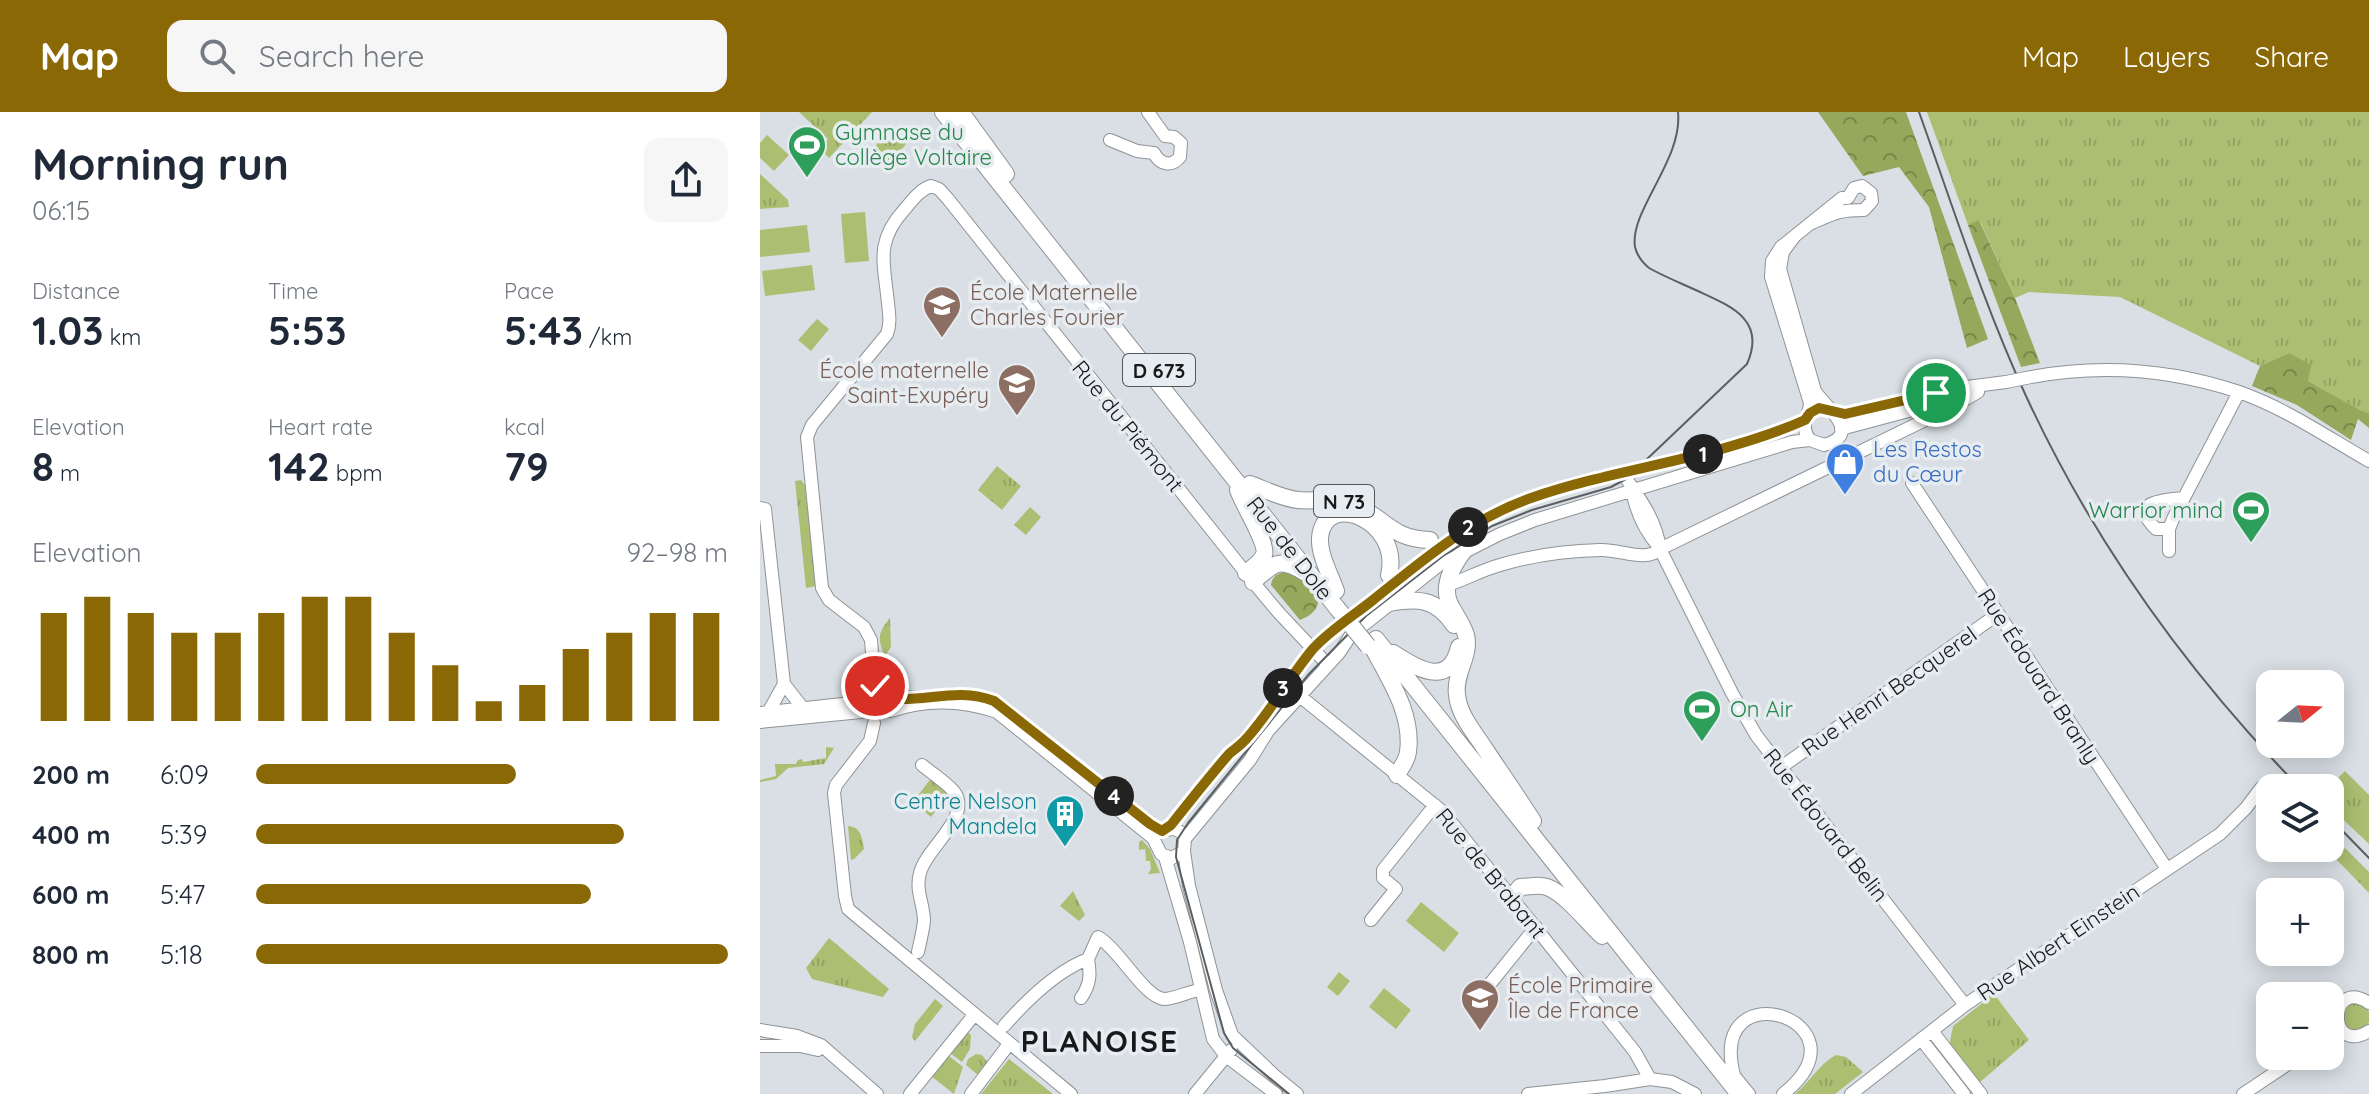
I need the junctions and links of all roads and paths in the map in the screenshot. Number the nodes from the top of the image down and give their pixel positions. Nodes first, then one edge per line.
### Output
1 (1148, 112) edge
2 (951, 115) edge
3 (1165, 136) junction
4 (1110, 140) dead end
5 (974, 141) junction
6 (1154, 153) junction
7 (1851, 203) dead end
8 (1785, 306) junction
9 (2006, 382) junction
10 (1978, 392) junction
11 (2239, 392) junction
12 (1832, 410) junction
13 (1807, 416) junction
14 (1841, 429) junction
15 (1810, 440) junction
16 (1824, 445) junction
17 (2369, 461) edge
18 (1820, 470) junction
19 (1622, 472) junction
20 (1234, 477) junction
21 (1912, 483) dead end
22 (1250, 484) junction
23 (1632, 490) junction
24 (2183, 498) junction
25 (763, 508) edge
26 (1471, 525) junction
27 (2169, 529) junction
28 (1649, 536) junction
29 (1430, 540) joint
30 (1660, 549) junction
31 (1623, 551) junction
32 (2169, 551) dead end
33 (1463, 552) junction
34 (1250, 578) junction
35 (1315, 579) junction
36 (1448, 585) junction
37 (1388, 589) junction
38 (1340, 600) junction
39 (1998, 614) junction
40 (1374, 644) junction
41 (1313, 650) junction
42 (1328, 665) junction
43 (784, 684) junction
44 (875, 691) junction
45 (1301, 697) junction
46 (890, 704) junction
47 (861, 707) junction
48 (803, 708) junction
49 (763, 715) edge
50 (874, 723) junction
51 (922, 765) dead end
52 (1780, 768) junction
53 (1397, 775) junction
54 (2256, 795) edge
55 (1435, 805) junction
56 (1165, 830) junction
57 (1184, 845) junction
58 (1160, 852) junction
59 (2167, 869) junction
60 (1579, 893) junction
61 (1512, 897) junction
62 (1371, 920) dead end
63 (1536, 927) junction
64 (1605, 939) junction
65 (918, 952) dead end
66 (1088, 959) junction
67 (1485, 990) dead end
68 (1195, 991) dead end
69 (1081, 998) dead end
70 (2344, 1002) edge
71 (2369, 1003) edge
72 (1965, 1005) junction
73 (972, 1013) junction
74 (1004, 1026) dead end
75 (760, 1030) edge
76 (1932, 1031) junction
77 (2369, 1031) edge
78 (2344, 1034) edge
79 (1693, 1036) junction
80 (1921, 1039) junction
81 (1237, 1042) junction
82 (1009, 1044) junction
83 (760, 1046) edge
84 (1226, 1056) junction
85 (838, 1061) junction
86 (2279, 1070) edge
87 (1734, 1075) junction
88 (1650, 1079) junction
89 (877, 1094) edge
90 (910, 1094) edge
91 (971, 1094) edge
92 (1071, 1094) edge
93 (1195, 1094) edge
94 (1276, 1094) edge
95 (1297, 1094) edge
96 (1528, 1094) edge
97 (1695, 1094) edge
98 (1728, 1094) edge
99 (1739, 1094) edge
100 (1749, 1094) edge
101 (1783, 1094) edge
102 (1851, 1094) edge
103 (1964, 1094) edge
104 (1981, 1094) edge
105 (2243, 1094) edge

1 - 3 street
2 - 5 main road, Rue de Dole / D 673
3 - 6 street
3 - 6 street
4 - 6 street
5 - 20 main road, Rue de Dole / D 673
5 - 22 main road, Rue de Dole / D 673
7 - 8 street
8 - 12 street
8 - 13 street
9 - 10 street
9 - 11 street, bridge
9 - 12 street
10 - 14 street
10 - 18 street
11 - 17 street
11 - 24 street
12 - 13 street
12 - 14 street
13 - 15 street
13 - 19 street
14 - 16 street
15 - 16 street
15 - 23 street
16 - 18 street
18 - 30 street
19 - 23 street, Rue Édouard Belin
19 - 26 street
20 - 34 main road
20 - 35 main road, Rue de Dole / D 673
21 - 39 street, Rue Édouard Branly
22 - 29 main road, N 73
22 - 38 main road, Rue de Dole / D 673
23 - 28 street
23 - 30 street, Rue Édouard Belin
23 - 33 street
24 - 27 street
24 - 27 street
25 - 43 street
26 - 29 street, N 73
26 - 37 street
27 - 32 street
28 - 30 street
28 - 31 street
30 - 31 street
30 - 52 street, Rue Édouard Belin
31 - 36 street
33 - 36 main road
33 - 37 street
34 - 35 main road
34 - 41 street, Rue du Piémont
34 - 44 street, Rue du Piémont
35 - 38 main road, Rue de Dole / D 673
36 - 60 main road
37 - 38 main road
37 - 40 main road
37 - 41 street
37 - 42 street
38 - 40 main road, Rue de Dole / D 673, bridge
39 - 52 street, Rue Henri Becquerel
39 - 59 street, Rue Édouard Branly
40 - 53 main road
40 - 60 main road, Rue de Dole / D 673
40 - 64 main road, Rue de Dole / D 673
41 - 42 street, Rue du Piémont
41 - 56 street
42 - 45 street
43 - 48 street
43 - 49 street
44 - 46 street
44 - 47 street
45 - 53 street, Rue de Brabant
45 - 57 street
46 - 50 street
46 - 56 street
46 - 58 street
47 - 48 street
47 - 49 street
47 - 50 street
48 - 49 street
50 - 73 street
51 - 65 street
52 - 72 street, Rue Édouard Belin
53 - 55 street, Rue de Brabant
54 - 59 street, Rue Albert Einstein
55 - 61 street, Rue de Brabant
55 - 62 street
56 - 57 street
56 - 58 street
57 - 58 street
57 - 81 street
58 - 84 street
59 - 72 street, Rue Albert Einstein
60 - 79 main road, Rue de Dole / D 673
61 - 63 street, Rue de Brabant
61 - 64 main road
63 - 67 street
63 - 88 street, Rue de Brabant
64 - 98 main road, Rue de Dole / D 673
66 - 68 street
66 - 69 street
66 - 74 street
70 - 71 street
72 - 76 street, Rue Albert Einstein
73 - 82 street
73 - 90 street
75 - 85 street
76 - 80 street, Rue Albert Einstein
76 - 104 street
77 - 78 street
79 - 87 street, Rue de Dole
79 - 99 main road, Rue de Dole / D 673
80 - 102 street, Rue Albert Einstein
80 - 103 street
81 - 84 street
81 - 95 street
82 - 91 street
82 - 92 street
83 - 85 street
84 - 93 street
84 - 94 street
85 - 89 street
86 - 105 street
87 - 100 street, Rue de Dole
87 - 101 street
88 - 96 street
88 - 97 street

